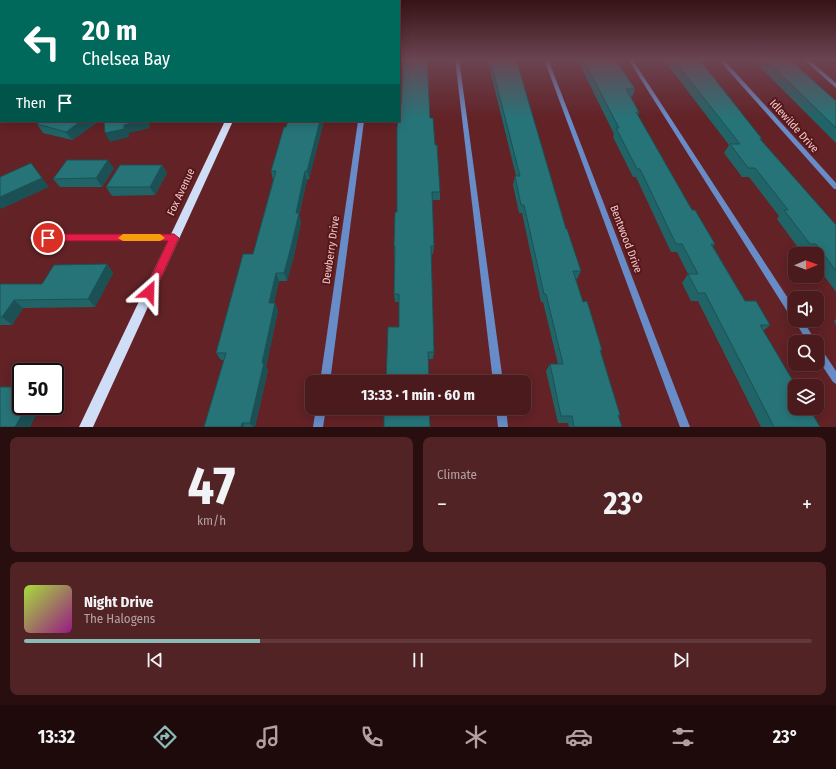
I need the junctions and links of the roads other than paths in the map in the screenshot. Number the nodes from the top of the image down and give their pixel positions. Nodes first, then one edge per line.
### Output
1 (460, 79) edge
2 (554, 79) edge
3 (643, 79) edge
4 (738, 79) edge
5 (828, 79) edge
6 (836, 86) edge
7 (229, 122) edge
8 (361, 122) edge
9 (836, 187) edge
10 (34, 238) dead end
11 (174, 238) junction
12 (788, 305) edge
13 (824, 361) edge
14 (326, 375) edge
15 (497, 375) edge
16 (836, 380) edge
17 (320, 415) edge
18 (502, 415) edge
19 (86, 427) edge
20 (318, 427) edge
21 (503, 427) edge
22 (685, 427) edge

1 - 15 street
2 - 22 street, Bentwood Drive
3 - 12 street
4 - 9 street, Idlewilde Drive
5 - 6 street
7 - 11 main road, Fox Avenue
8 - 14 street, Dewberry Drive
10 - 11 street
11 - 19 main road, Fox Avenue
13 - 16 street
17 - 20 street
18 - 21 street

